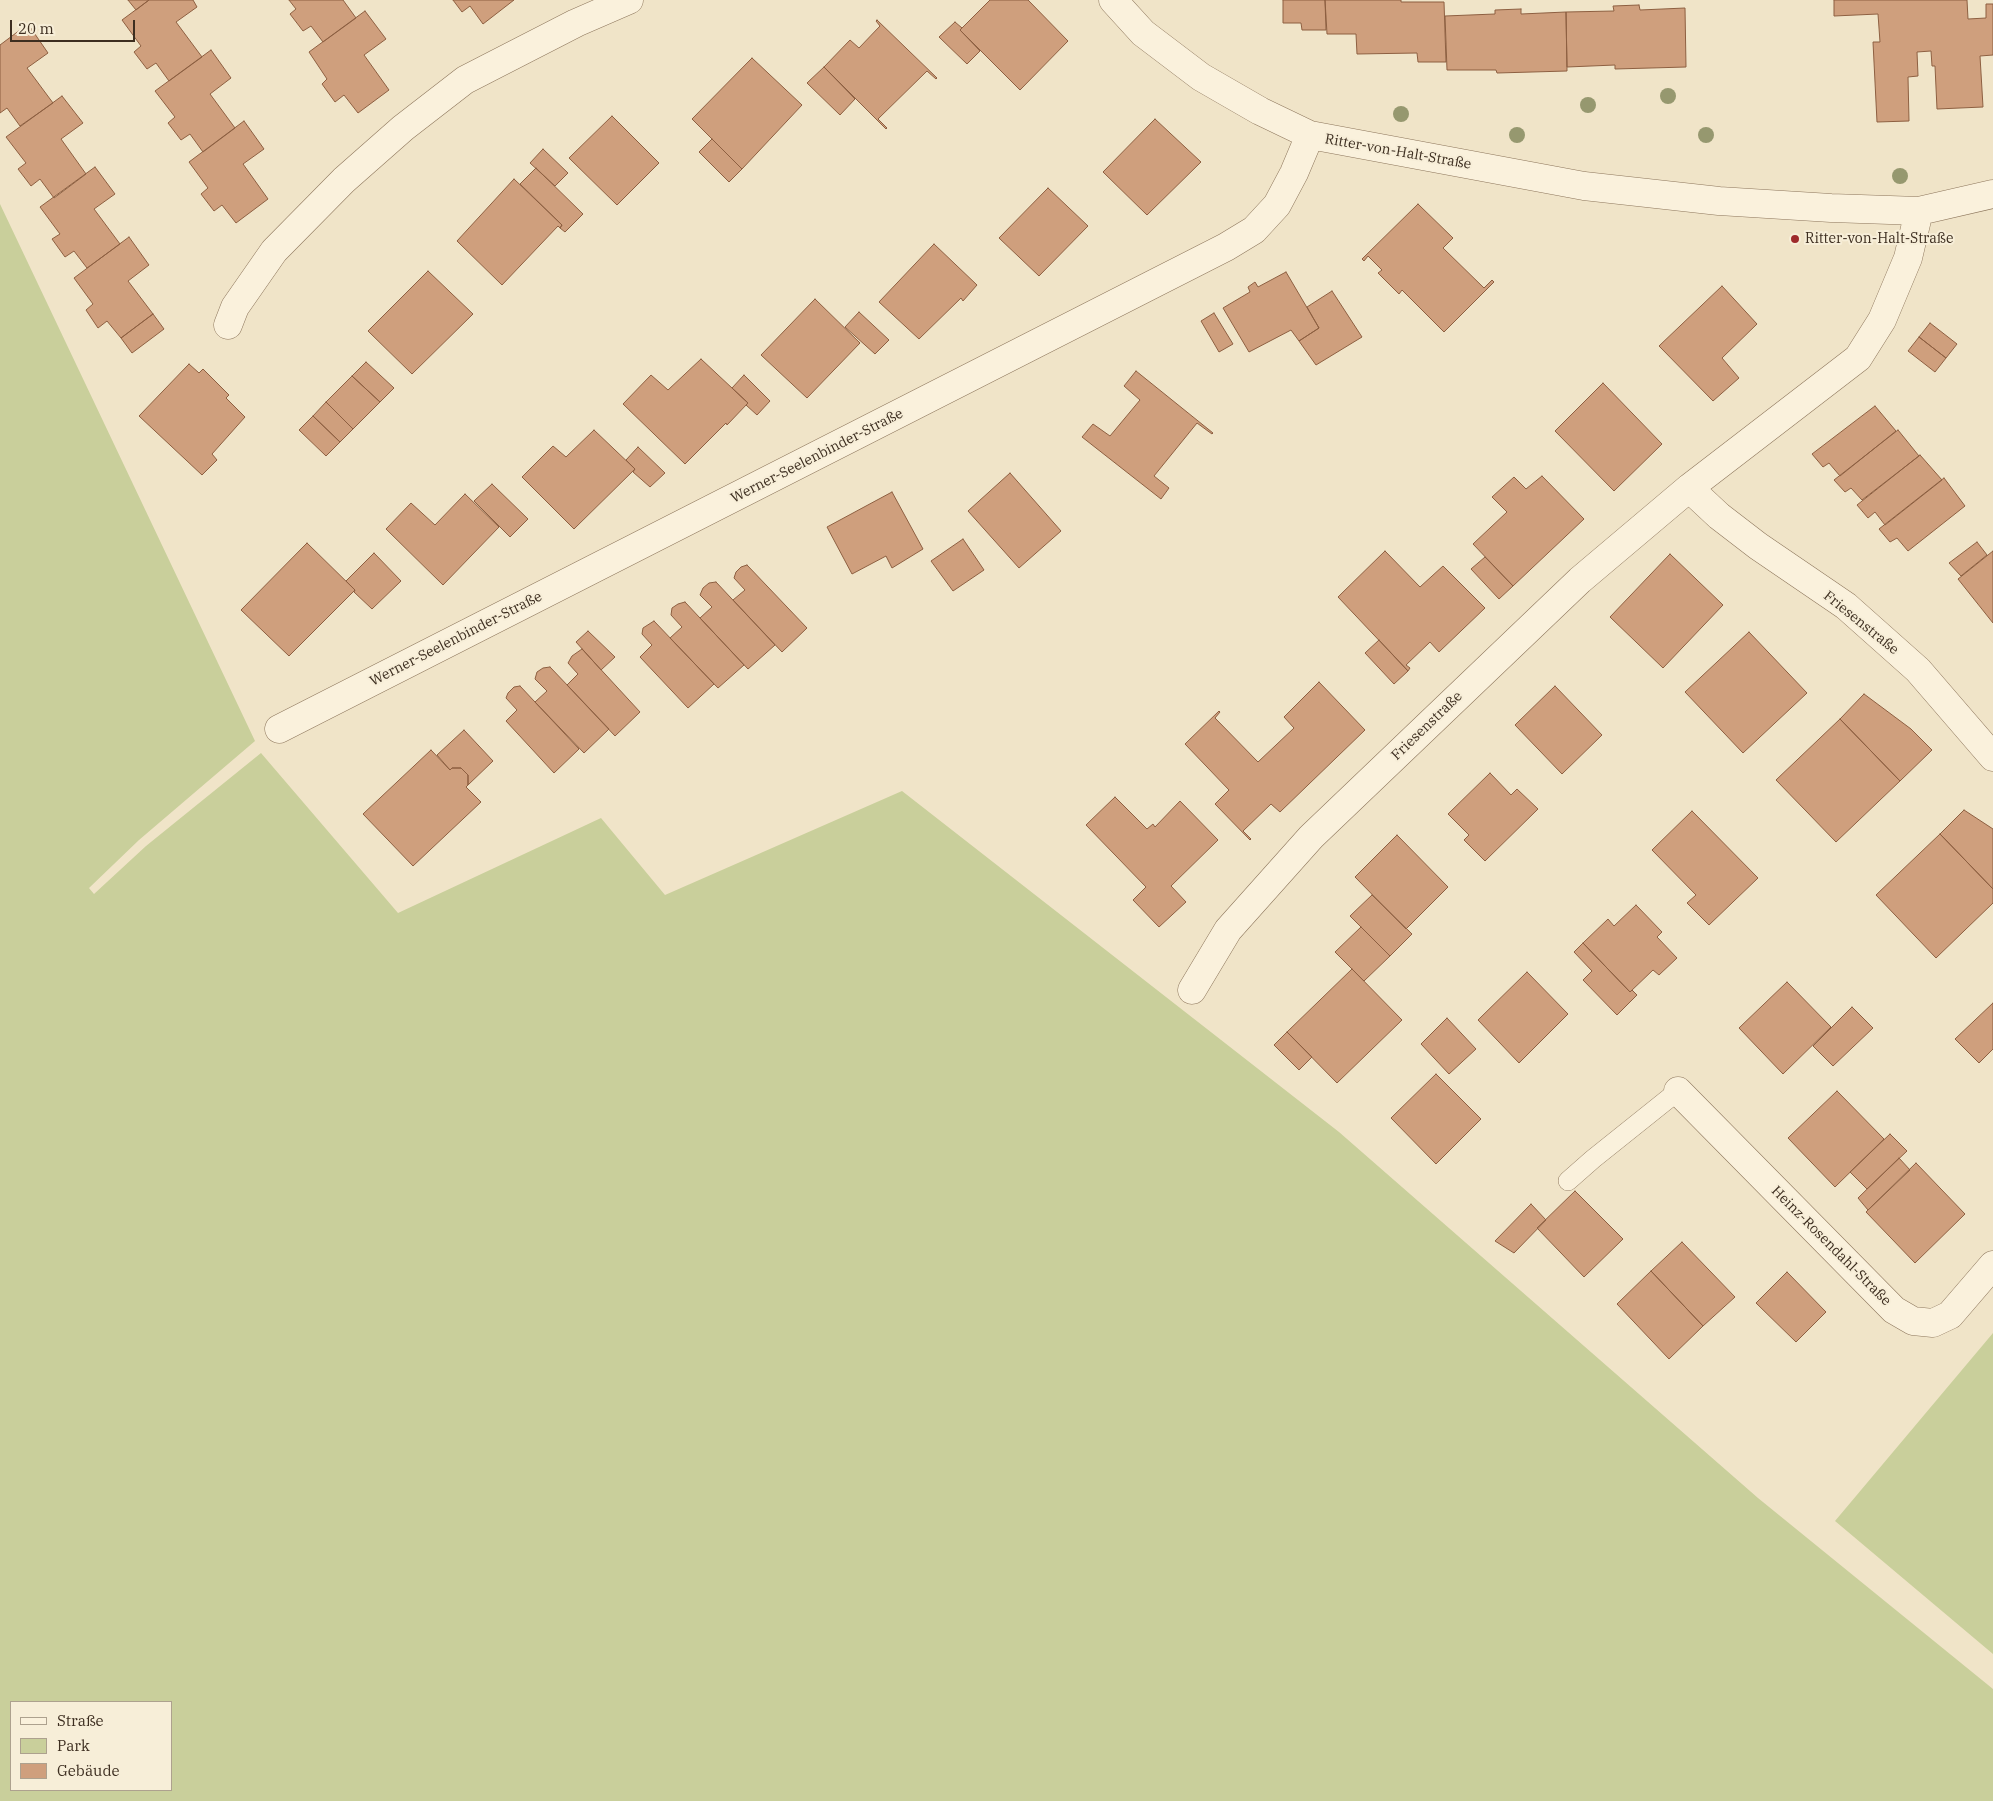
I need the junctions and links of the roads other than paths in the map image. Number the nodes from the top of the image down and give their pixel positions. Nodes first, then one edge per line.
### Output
1 (629, 0) edge
2 (1113, 0) edge
3 (1310, 135) junction
4 (1993, 194) edge
5 (1919, 211) junction
6 (228, 325) dead end
7 (1689, 488) junction
8 (279, 729) dead end
9 (1993, 757) edge
10 (1192, 990) dead end
11 (1678, 1091) joint
12 (1568, 1181) dead end
13 (1993, 1265) edge

1 - 6 street
2 - 3 street, Ritter-von-Halt-Straße
3 - 5 street, Ritter-von-Halt-Straße
3 - 8 street, Werner-Seelenbinder-Straße
4 - 5 street, Ritter-von-Halt-Straße
5 - 7 street, Friesenstraße
7 - 9 street, Friesenstraße
7 - 10 street, Friesenstraße
11 - 12 lane
11 - 13 street, Heinz-Rosendahl-Straße

